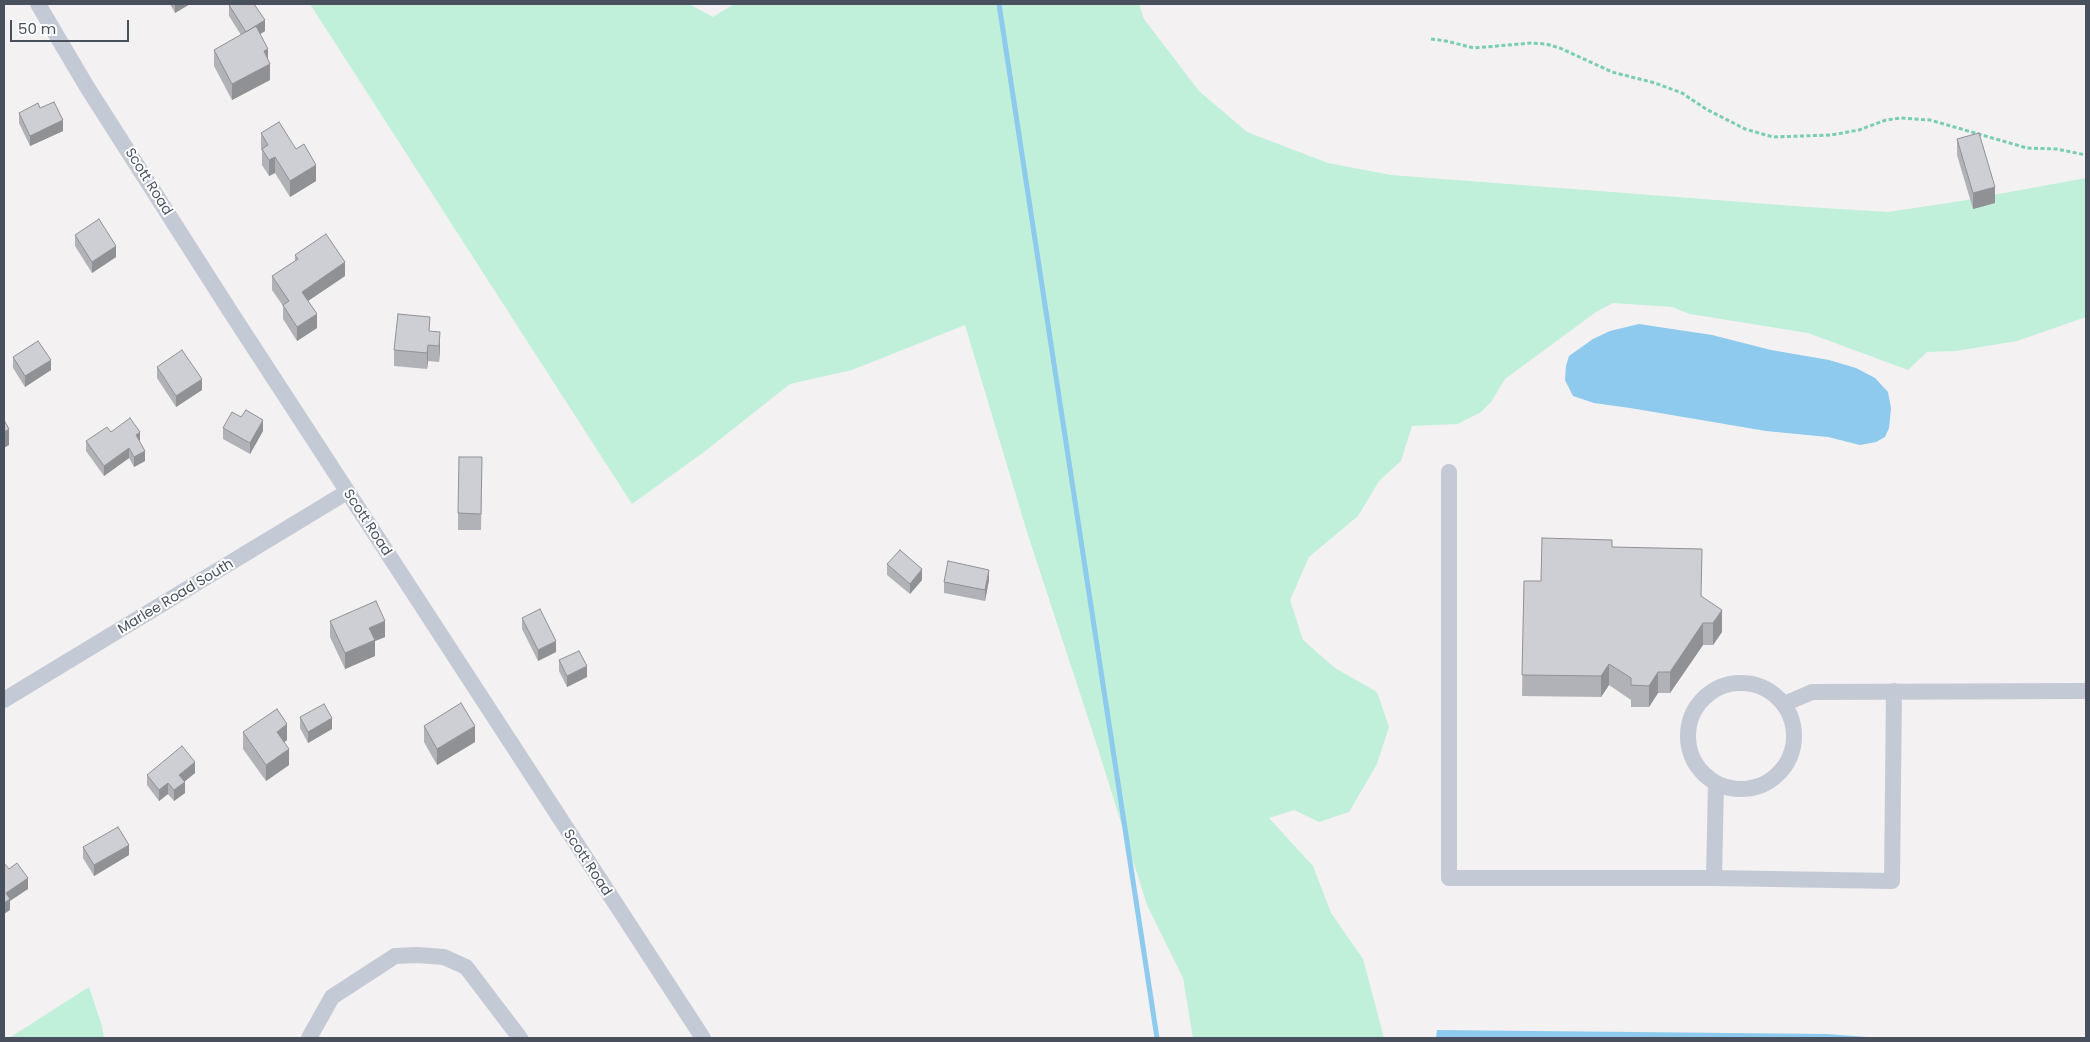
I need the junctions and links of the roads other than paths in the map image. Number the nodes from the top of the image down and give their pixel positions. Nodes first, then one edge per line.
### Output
1 (38, 4) edge
2 (1449, 472) dead end
3 (347, 492) junction
4 (1894, 691) junction
5 (2086, 691) edge
6 (4, 700) edge
7 (1784, 704) junction
8 (1716, 783) junction
9 (1714, 878) junction
10 (309, 1038) edge
11 (520, 1038) edge
12 (703, 1038) edge

1 - 3 street, Scott Road
2 - 9 street
3 - 6 street, Marlee Road South
3 - 12 street, Scott Road
4 - 5 street
4 - 7 street
4 - 9 street
7 - 8 street
7 - 8 street
8 - 9 street
10 - 11 street

